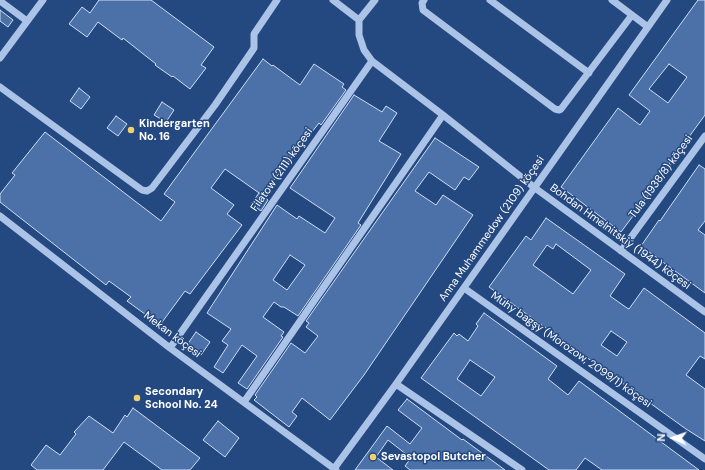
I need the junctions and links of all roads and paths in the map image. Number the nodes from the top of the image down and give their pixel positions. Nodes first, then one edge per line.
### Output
1 (43, 0) edge
2 (277, 0) edge
3 (333, 0) edge
4 (375, 0) edge
5 (424, 0) edge
6 (490, 0) edge
7 (612, 0) edge
8 (667, 0) edge
9 (0, 1) edge
10 (632, 15) junction
11 (359, 20) junction
12 (27, 21) junction
13 (648, 27) junction
14 (0, 58) edge
15 (372, 61) junction
16 (589, 73) junction
17 (0, 87) edge
18 (443, 115) junction
19 (705, 136) edge
20 (535, 188) junction
21 (0, 216) edge
22 (621, 251) junction
23 (464, 288) junction
24 (704, 308) edge
25 (170, 348) junction
26 (396, 384) junction
27 (244, 402) junction
28 (705, 458) edge
29 (335, 470) edge
30 (522, 470) edge

1 - 12 street
2 - 17 street
3 - 11 street
4 - 11 street
5 - 16 street
6 - 16 street
7 - 10 street
8 - 13 street, Anna Muhammedow (2109) köçesi
9 - 12 street
10 - 13 street
10 - 16 street
11 - 15 street
12 - 14 street
13 - 20 street, Anna Muhammedow (2109) köçesi
15 - 18 street, Bohdan Hmelnitskiý (1944) köçesi
15 - 25 street, Filatow (2111) köçesi
18 - 20 street, Bohdan Hmelnitskiý (1944) köçesi
18 - 27 street
19 - 22 street, Tula (1938/8) köçesi
20 - 22 street, Bohdan Hmelnitskiý (1944) köçesi
20 - 23 street, Anna Muhammedow (2109) köçesi
21 - 25 street, Mekan köçesi
22 - 24 street, Bohdan Hmelnitskiý (1944) köçesi
23 - 26 street, Anna Muhammedow (2109) köçesi
23 - 28 street, Muhy bagşy (Morozow, 2099/1) köçesi
25 - 27 street, Mekan köçesi
26 - 29 street, Anna Muhammedow (2109) köçesi
26 - 30 street
27 - 29 street, Mekan köçesi

